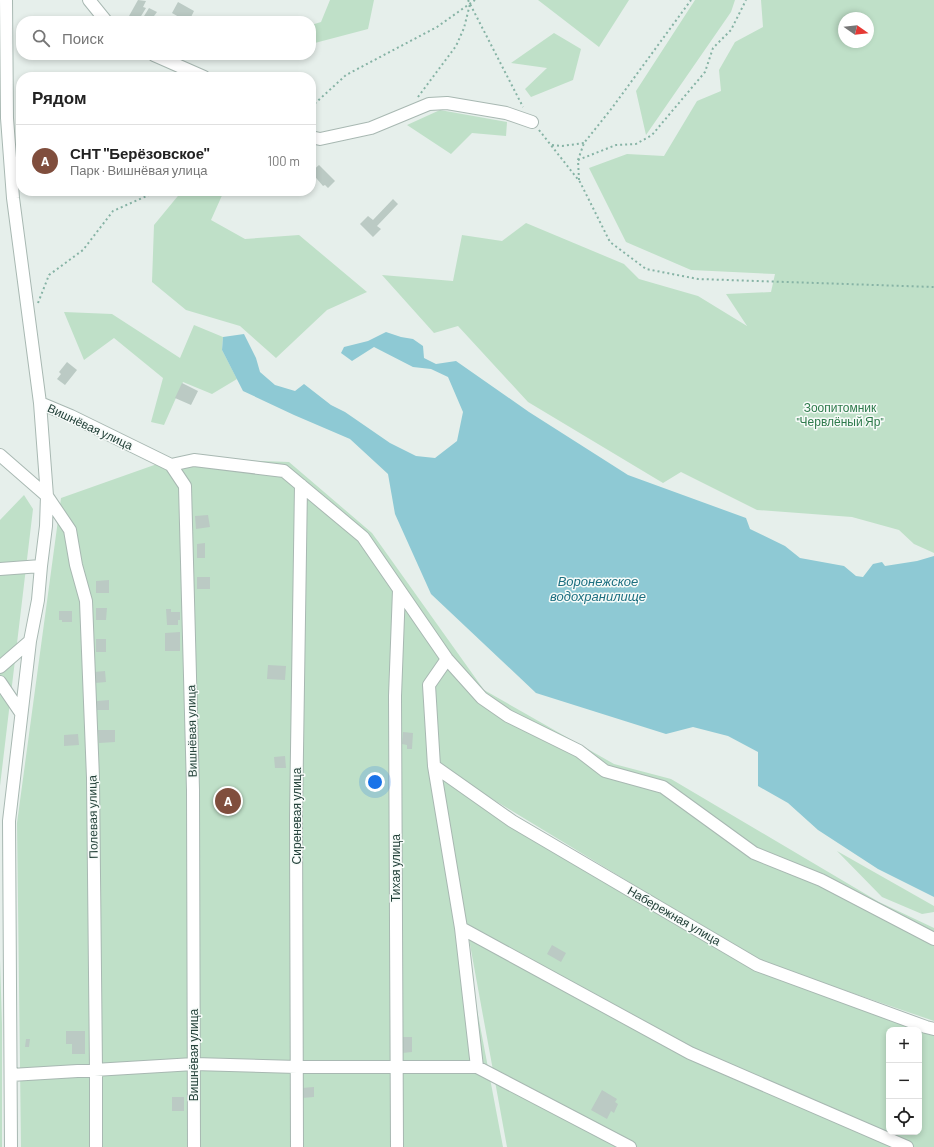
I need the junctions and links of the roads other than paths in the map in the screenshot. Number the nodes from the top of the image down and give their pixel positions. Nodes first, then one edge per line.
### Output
1 (6, 0) edge
2 (89, 0) edge
3 (102, 16) edge
4 (165, 60) edge
5 (193, 72) edge
6 (532, 122) road end
7 (316, 138) edge
8 (40, 403) junction
9 (0, 455) edge
10 (171, 465) junction
11 (301, 485) junction
12 (48, 496) junction
13 (41, 566) junction
14 (0, 568) edge
15 (399, 590) junction
16 (30, 641) junction
17 (447, 659) junction
18 (0, 667) edge
19 (0, 682) edge
20 (21, 714) junction
21 (434, 766) junction
22 (461, 928) junction
23 (934, 939) edge
24 (934, 1028) edge
25 (5, 1049) edge
26 (194, 1064) junction
27 (297, 1067) junction
28 (397, 1067) junction
29 (477, 1067) junction
30 (96, 1070) junction
31 (11, 1075) junction
32 (11, 1147) edge
33 (96, 1147) edge
34 (194, 1147) edge
35 (297, 1147) edge
36 (397, 1147) edge
37 (630, 1147) edge
38 (907, 1147) edge

1 - 8 street
2 - 3 street
4 - 5 street
6 - 7 street
8 - 10 street, Вишнёвая улица
8 - 12 street
9 - 12 street
10 - 11 street
10 - 26 street, Вишнёвая улица
11 - 15 street
11 - 27 street, Сиреневая улица
12 - 13 street
12 - 30 street, Полевая улица
13 - 14 street
13 - 16 street
15 - 17 street
15 - 28 street, Тихая улица
16 - 18 street
16 - 20 street
17 - 21 street
17 - 23 street
19 - 20 street
20 - 25 street
21 - 22 street
21 - 24 street, Набережная улица
22 - 29 street
22 - 38 street
25 - 31 street
26 - 27 street
26 - 30 street
26 - 34 street, Вишнёвая улица
27 - 28 street
27 - 35 street, Сиреневая улица
28 - 29 street
28 - 36 street, Тихая улица
29 - 37 street
30 - 31 street
30 - 33 street, Полевая улица
31 - 32 street

